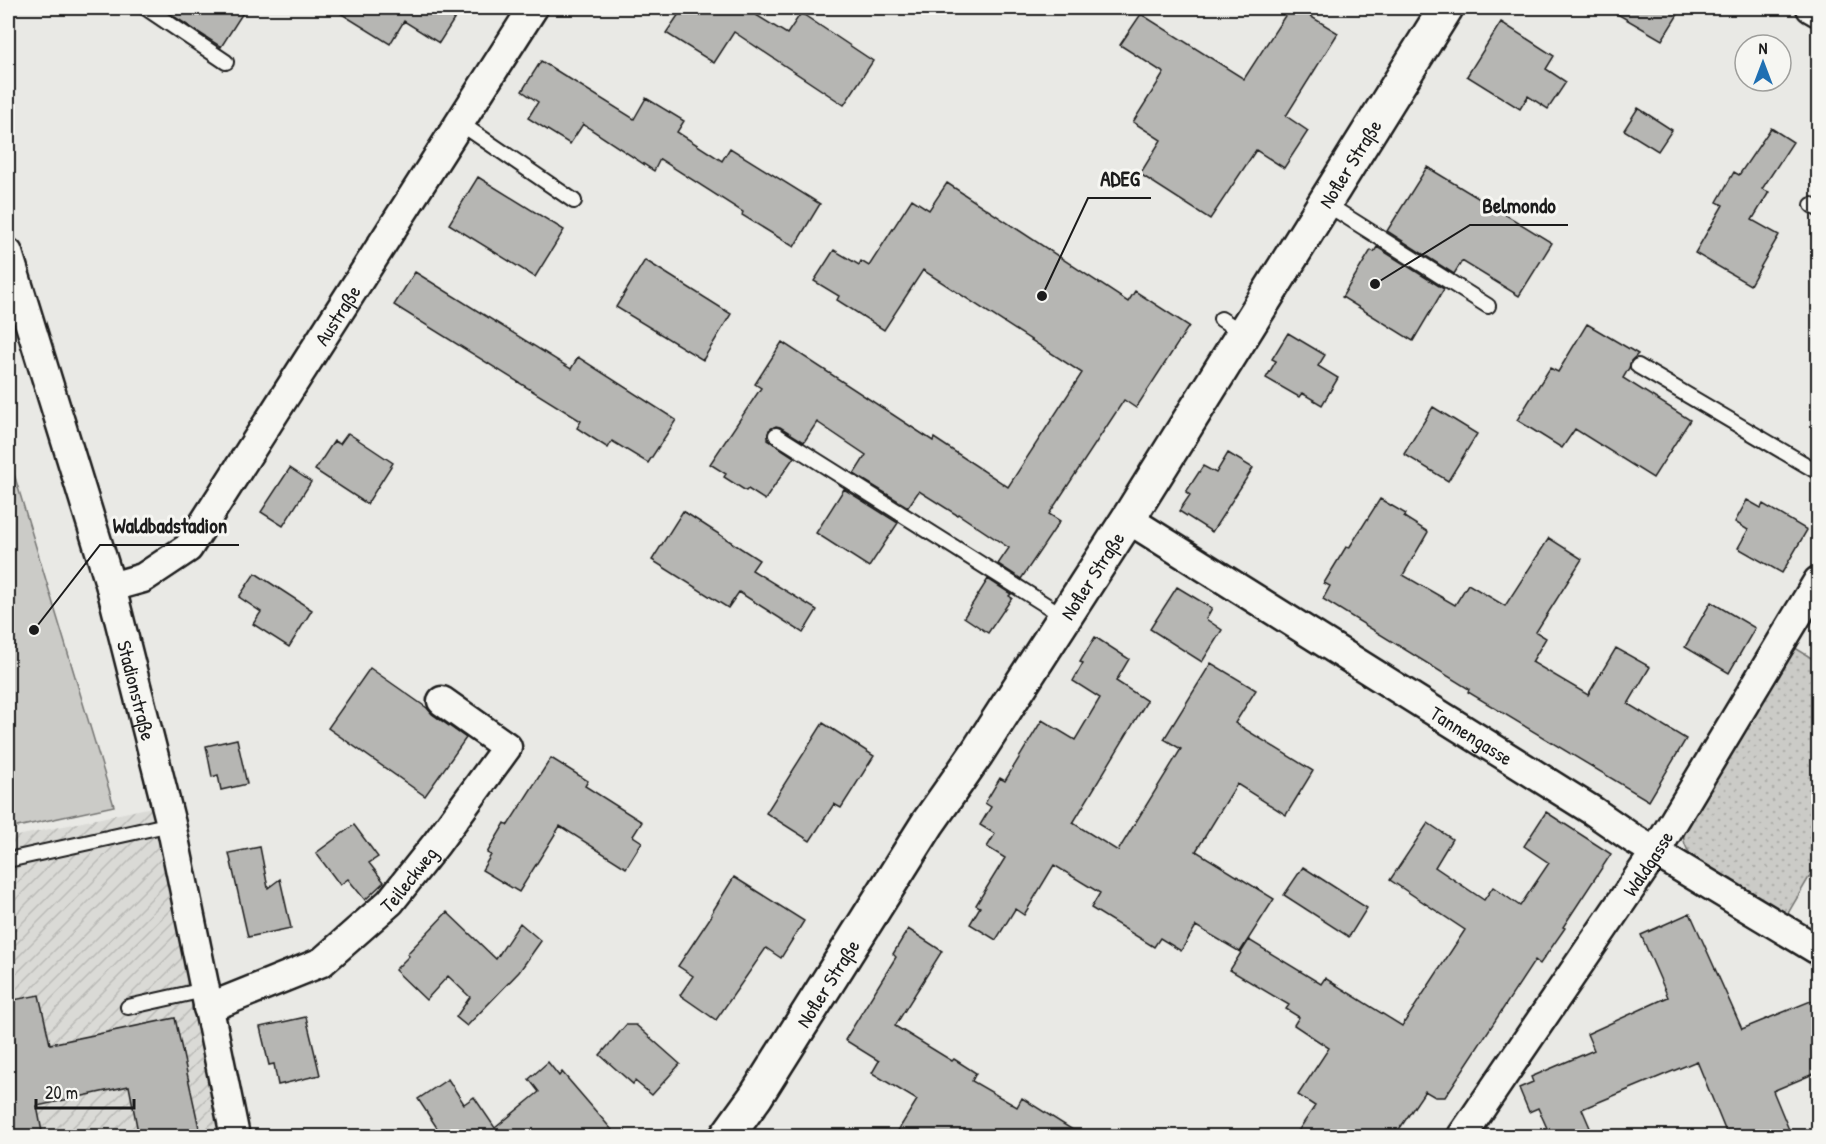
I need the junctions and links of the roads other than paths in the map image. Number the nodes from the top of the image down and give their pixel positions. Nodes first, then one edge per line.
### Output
1 (146, 8) edge
2 (533, 8) edge
3 (1446, 8) edge
4 (1811, 8) edge
5 (1818, 12) edge
6 (226, 62) dead end
7 (460, 123) junction
8 (574, 201) dead end
9 (1324, 202) junction
10 (8, 253) edge
11 (1488, 306) dead end
12 (1638, 366) dead end
13 (776, 435) dead end
14 (1818, 472) edge
15 (1128, 519) junction
16 (1818, 581) edge
17 (111, 587) junction
18 (1065, 617) junction
19 (442, 701) dead end
20 (171, 824) junction
21 (1656, 851) junction
22 (8, 860) edge
23 (1818, 950) edge
24 (206, 999) junction
25 (128, 1007) dead end
26 (235, 1137) edge
27 (727, 1137) edge
28 (1462, 1137) edge

1 - 6 lane
2 - 7 street, Austraße
3 - 9 main road, Nofler Straße
4 - 5 street
7 - 8 lane
7 - 17 street, Austraße
9 - 11 lane
9 - 15 main road, Nofler Straße
10 - 17 street, Stadionstraße
12 - 14 lane
13 - 18 lane
15 - 18 main road, Nofler Straße
15 - 21 street, Tannengasse
16 - 21 street, Waldgasse
17 - 20 street, Stadionstraße
18 - 27 main road, Nofler Straße
19 - 24 street, Teileckweg
20 - 22 lane
20 - 24 street, Stadionstraße
21 - 23 street, Tannengasse
21 - 28 street, Waldgasse
24 - 25 lane
24 - 26 street, Stadionstraße

